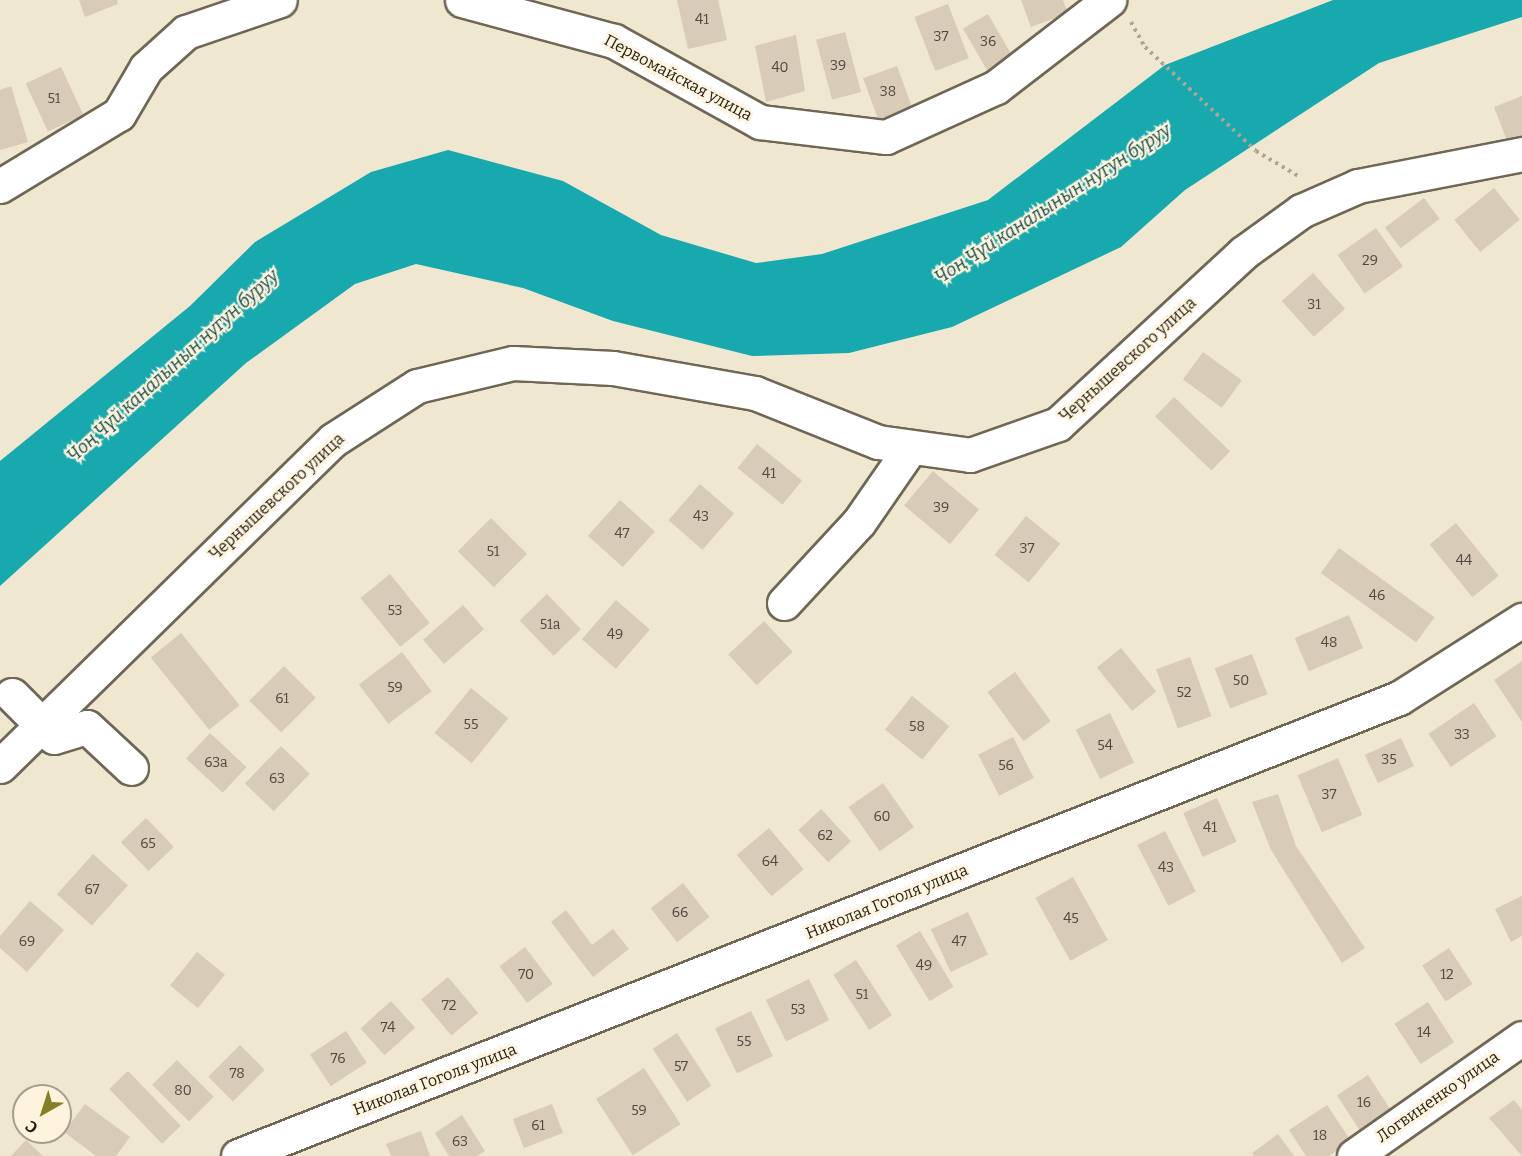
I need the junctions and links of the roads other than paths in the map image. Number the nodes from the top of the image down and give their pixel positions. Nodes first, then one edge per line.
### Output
1 (280, 0) edge
2 (462, 0) edge
3 (1109, 0) edge
4 (1522, 154) edge
5 (0, 186) edge
6 (911, 447) junction
7 (784, 603) dead end
8 (1522, 620) edge
9 (12, 695) dead end
10 (42, 725) junction
11 (0, 766) edge
12 (131, 768) dead end
13 (1522, 1038) edge
14 (238, 1156) edge
15 (1354, 1156) edge

1 - 5 street
2 - 3 street, Первомайская улица
4 - 6 street, Чернышевского улица
6 - 7 street
6 - 10 street, Чернышевского улица
8 - 14 street, Николая Гоголя улица
9 - 10 street
10 - 11 street, Чернышевского улица
10 - 12 street
13 - 15 street, Логвиненко улица

